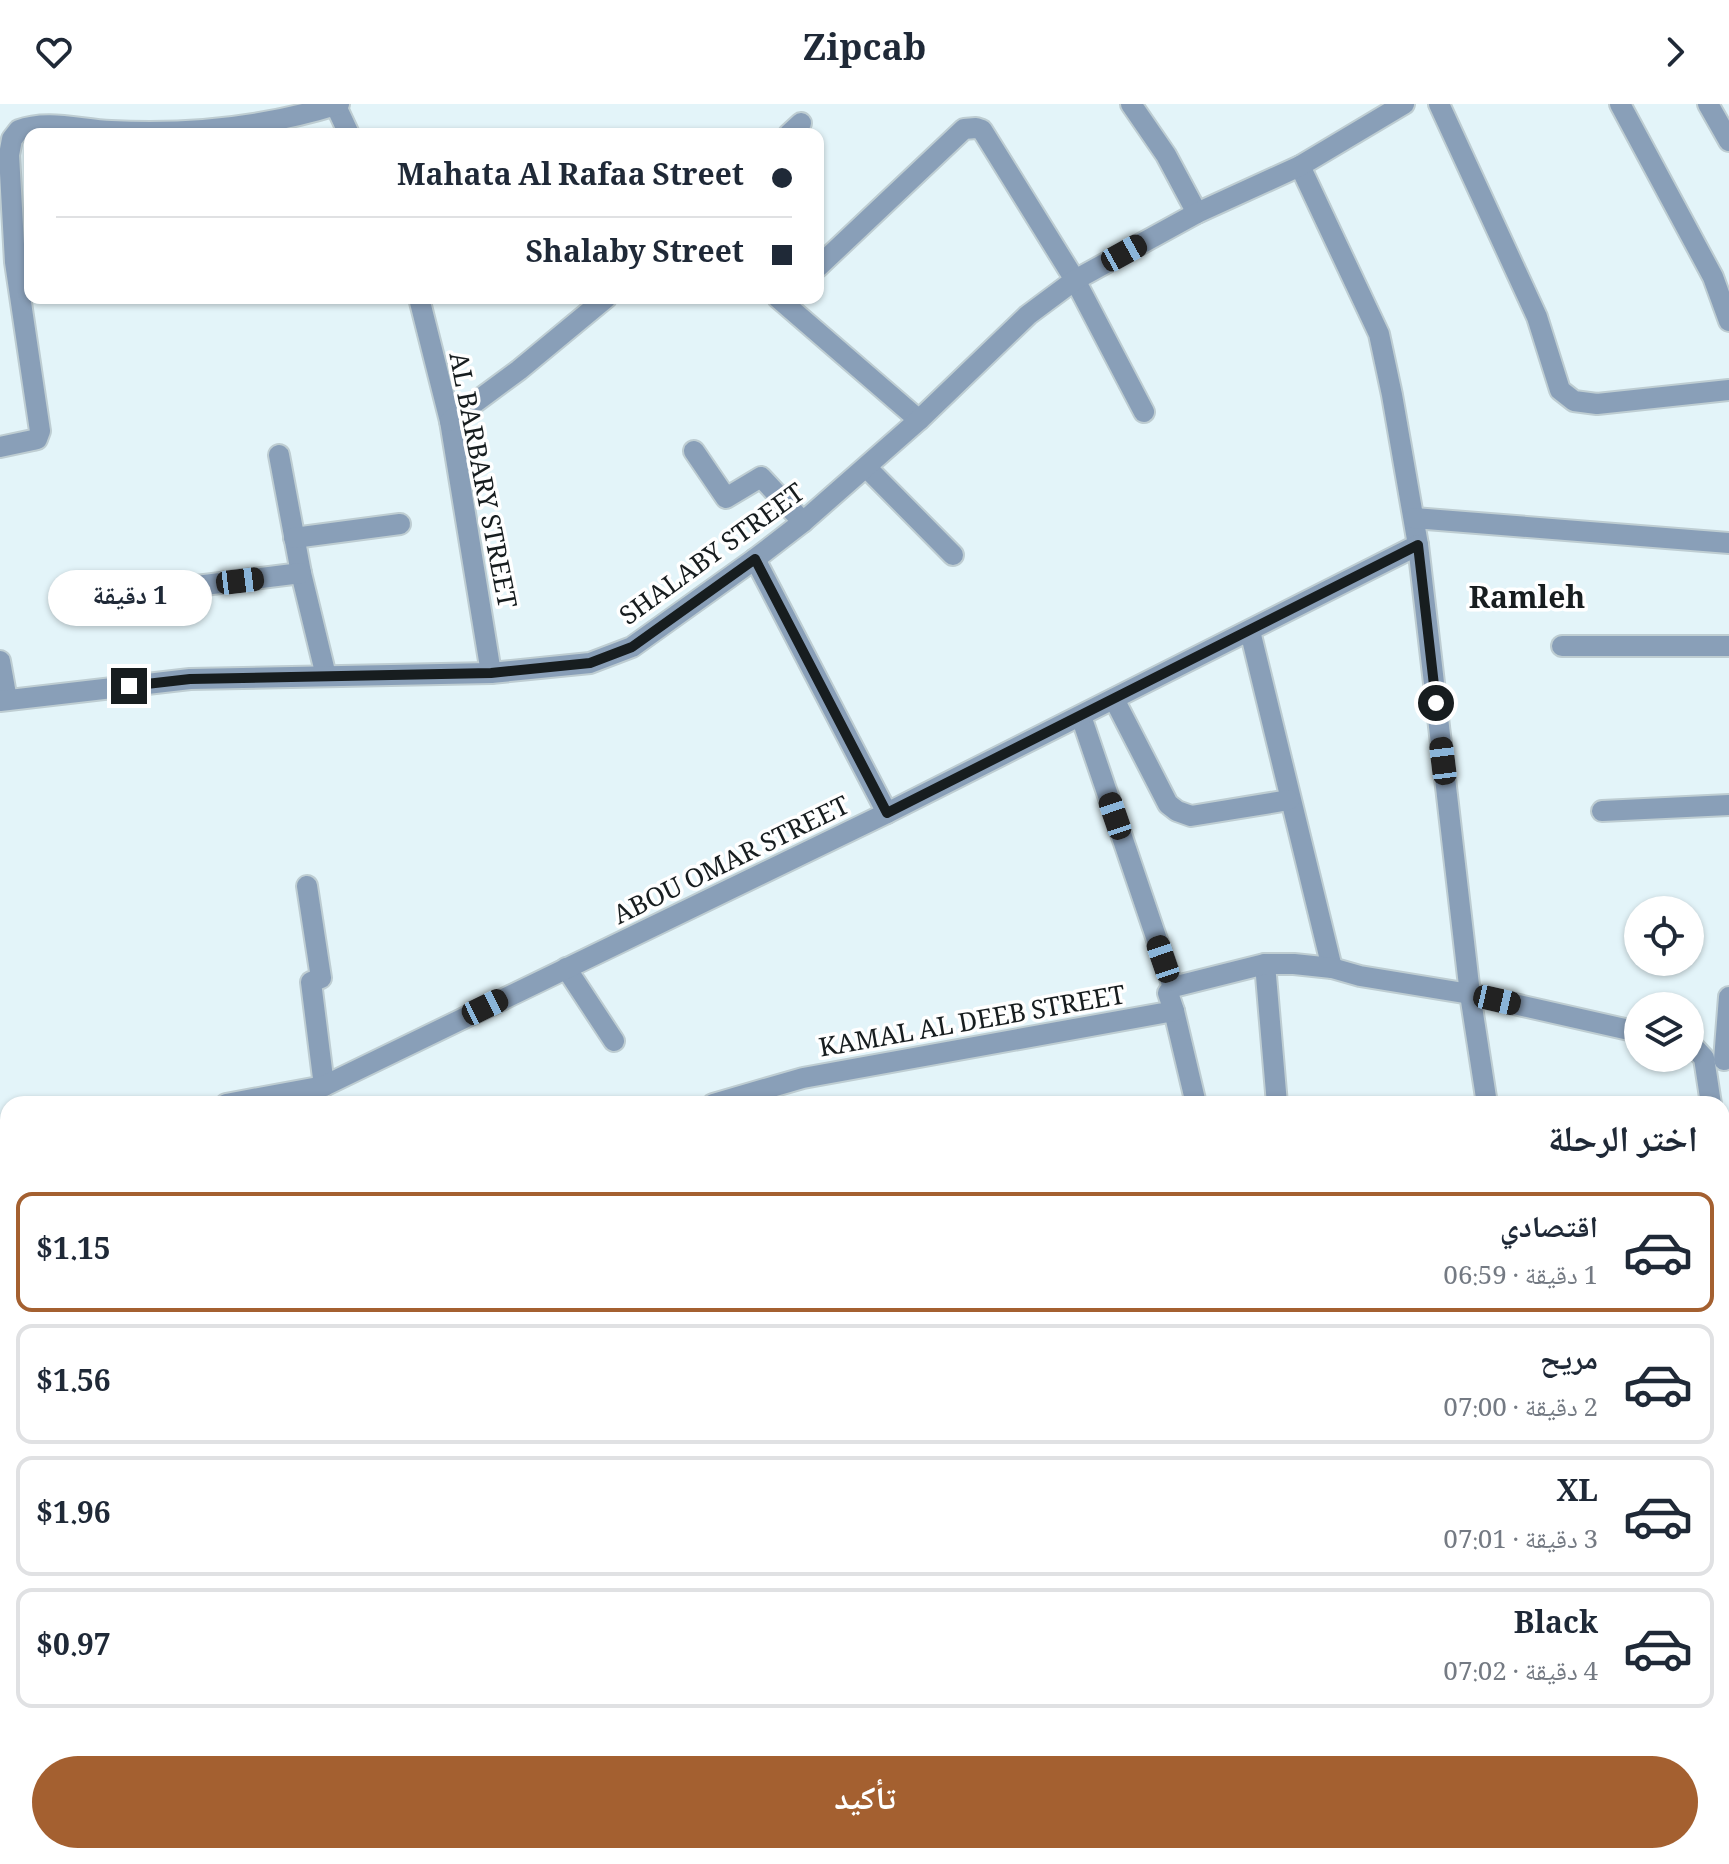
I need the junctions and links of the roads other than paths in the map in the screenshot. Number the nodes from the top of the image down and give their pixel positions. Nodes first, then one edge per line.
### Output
1 (336, 104) edge
2 (1131, 104) edge
3 (1404, 104) edge
4 (1439, 104) edge
5 (1620, 104) edge
6 (1708, 104) edge
7 (1377, 112) edge
8 (31, 128) edge
9 (80, 128) edge
10 (208, 128) edge
11 (346, 128) edge
12 (24, 129) edge
13 (1729, 141) edge
14 (1300, 166) junction
15 (1197, 213) junction
16 (824, 261) edge
17 (8, 262) edge
18 (1075, 280) junction
19 (421, 304) edge
20 (599, 304) edge
21 (788, 304) edge
22 (1729, 321) edge
23 (1729, 390) edge
24 (1144, 412) dead end
25 (919, 420) junction
26 (450, 421) junction
27 (0, 447) edge
28 (694, 451) dead end
29 (279, 455) dead end
30 (867, 468) junction
31 (1414, 518) junction
32 (803, 522) junction
33 (400, 524) dead end
34 (294, 538) junction
35 (1729, 543) edge
36 (1418, 545) junction
37 (953, 555) dead end
38 (755, 559) junction
39 (301, 573) junction
40 (180, 588) dead end
41 (1250, 631) junction
42 (1562, 646) dead end
43 (1729, 646) edge
44 (0, 661) edge
45 (491, 673) junction
46 (326, 676) junction
47 (1114, 699) junction
48 (3, 700) edge
49 (1081, 716) junction
50 (1289, 800) junction
51 (1729, 805) edge
52 (1602, 811) dead end
53 (887, 813) junction
54 (307, 886) dead end
55 (1265, 964) junction
56 (566, 968) junction
57 (1332, 968) junction
58 (1173, 987) junction
59 (1470, 994) junction
60 (1729, 997) edge
61 (1174, 1011) junction
62 (1624, 1029) edge
63 (614, 1041) dead end
64 (1712, 1055) edge
65 (314, 1093) edge
66 (290, 1096) edge
67 (741, 1096) edge
68 (1194, 1096) edge
69 (1276, 1096) edge
70 (1486, 1096) edge
71 (1711, 1096) edge

1 - 10 street
1 - 11 street
2 - 15 street
3 - 7 street, SHALABY STREET
4 - 23 street
5 - 22 street
6 - 13 street
7 - 14 street, SHALABY STREET
8 - 9 street
12 - 17 street
14 - 15 street, SHALABY STREET
14 - 31 street
15 - 18 street, SHALABY STREET
16 - 18 street
17 - 27 street
18 - 24 street
18 - 25 street, SHALABY STREET
19 - 26 street, AL BARBARY STREET
20 - 26 street
21 - 25 street
25 - 30 street, SHALABY STREET
26 - 45 street, AL BARBARY STREET
28 - 32 street
29 - 34 street
30 - 32 street, SHALABY STREET
30 - 37 street
31 - 35 street
31 - 36 street
32 - 38 street, SHALABY STREET
33 - 34 street
34 - 39 street
36 - 41 street, ABOU OMAR STREET
36 - 59 street
38 - 45 street, SHALABY STREET
38 - 53 street
39 - 40 street
39 - 46 street
41 - 47 street, ABOU OMAR STREET
41 - 50 street
42 - 43 street
44 - 48 street
45 - 46 street, SHALABY STREET
46 - 48 street, SHALABY STREET
47 - 49 street, ABOU OMAR STREET
47 - 50 street
49 - 53 street, ABOU OMAR STREET
49 - 58 street
50 - 57 street
51 - 52 street
53 - 56 street, ABOU OMAR STREET
54 - 65 street
55 - 57 street
55 - 58 street
55 - 69 street
56 - 63 street
56 - 65 street, ABOU OMAR STREET
57 - 59 street
58 - 61 street
59 - 62 street
59 - 70 street
60 - 64 street
61 - 67 street, KAMAL AL DEEB STREET
61 - 68 street
64 - 71 street
65 - 66 street, ABOU OMAR STREET

